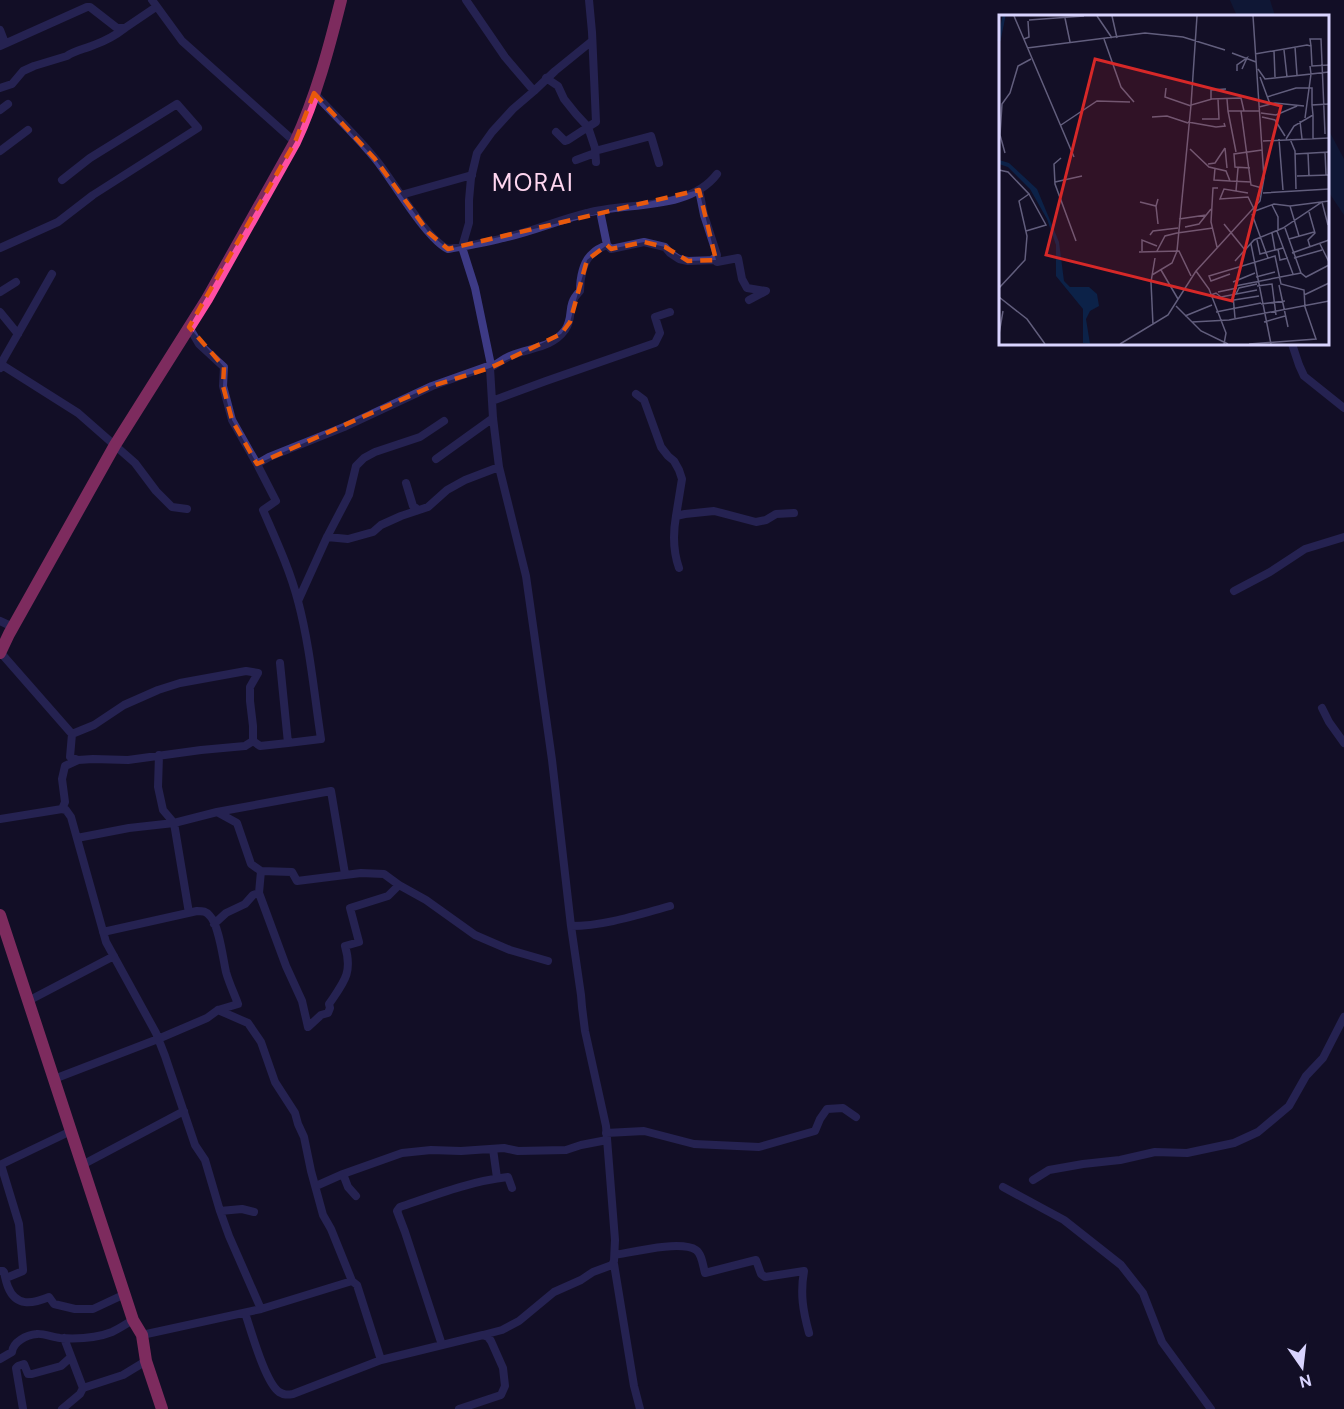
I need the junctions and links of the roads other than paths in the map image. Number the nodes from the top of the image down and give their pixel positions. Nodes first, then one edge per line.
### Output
1 (341, 0) edge
2 (466, 0) edge
3 (589, 0) edge
4 (154, 3) edge
5 (125, 28) junction
6 (0, 30) edge
7 (592, 41) junction
8 (2, 44) edge
9 (546, 78) junction
10 (0, 88) edge
11 (534, 91) junction
12 (314, 93) junction
13 (8, 104) dead end
14 (0, 110) edge
15 (588, 127) junction
16 (28, 130) dead end
17 (556, 132) dead end
18 (295, 142) junction
19 (0, 151) edge
20 (595, 155) junction
21 (576, 160) dead end
22 (659, 163) dead end
23 (717, 174) dead end
24 (472, 175) junction
25 (62, 180) dead end
26 (699, 190) junction
27 (401, 195) junction
28 (600, 211) junction
29 (607, 245) junction
30 (462, 247) junction
31 (0, 249) edge
32 (716, 260) junction
33 (52, 274) dead end
34 (16, 282) dead end
35 (0, 292) edge
36 (748, 300) dead end
37 (0, 312) edge
38 (670, 312) dead end
39 (189, 327) junction
40 (18, 334) junction
41 (1292, 345) edge
42 (490, 366) junction
43 (1, 367) edge
44 (636, 394) dead end
45 (492, 401) junction
46 (1344, 408) edge
47 (493, 418) junction
48 (444, 422) dead end
49 (116, 445) junction
50 (436, 459) dead end
51 (257, 464) junction
52 (499, 467) junction
53 (406, 483) dead end
54 (187, 509) dead end
55 (416, 511) junction
56 (794, 513) dead end
57 (676, 516) junction
58 (327, 537) junction
59 (1344, 537) edge
60 (679, 568) dead end
61 (1234, 591) dead end
62 (298, 601) junction
63 (0, 621) edge
64 (13, 627) junction
65 (0, 652) edge
66 (280, 663) dead end
67 (1322, 708) dead end
68 (72, 734) junction
69 (253, 741) junction
70 (288, 743) junction
71 (1344, 743) edge
72 (159, 755) junction
73 (78, 760) junction
74 (62, 810) junction
75 (217, 812) junction
76 (0, 819) edge
77 (174, 823) junction
78 (77, 838) junction
79 (261, 871) junction
80 (345, 874) junction
81 (399, 885) junction
82 (259, 893) junction
83 (670, 906) dead end
84 (189, 913) junction
85 (0, 915) edge
86 (214, 924) junction
87 (571, 926) junction
88 (103, 932) junction
89 (114, 956) junction
90 (548, 961) dead end
91 (28, 1001) junction
92 (218, 1010) junction
93 (1344, 1017) edge
94 (158, 1040) junction
95 (54, 1079) junction
96 (184, 1111) junction
97 (856, 1117) dead end
98 (71, 1131) junction
99 (606, 1137) junction
100 (493, 1149) junction
101 (0, 1165) edge
102 (82, 1165) junction
103 (343, 1174) junction
104 (497, 1178) junction
105 (1033, 1180) dead end
106 (316, 1186) junction
107 (1003, 1187) dead end
108 (512, 1188) dead end
109 (356, 1196) dead end
110 (220, 1211) junction
111 (254, 1212) dead end
112 (614, 1259) junction
113 (3, 1274) edge
114 (352, 1281) junction
115 (125, 1294) junction
116 (261, 1309) junction
117 (245, 1313) junction
118 (133, 1320) junction
119 (808, 1333) dead end
120 (142, 1335) junction
121 (483, 1335) junction
122 (64, 1338) junction
123 (442, 1345) junction
124 (71, 1357) junction
125 (0, 1359) edge
126 (381, 1360) junction
127 (146, 1361) junction
128 (83, 1388) junction
129 (74, 1400) junction
130 (23, 1409) edge
131 (62, 1409) edge
132 (79, 1409) edge
133 (162, 1409) edge
134 (459, 1409) edge
135 (640, 1409) edge
136 (1211, 1409) edge

1 - 12 highway
2 - 11 street
3 - 7 street
4 - 5 street
4 - 18 street
5 - 8 street
5 - 10 street
6 - 8 street
7 - 9 street
7 - 15 street
9 - 11 street
9 - 15 street
11 - 24 street
12 - 18 highway
12 - 27 street
13 - 14 street
15 - 17 street
15 - 20 street
16 - 19 street
18 - 39 highway
20 - 21 street
20 - 22 street
23 - 26 street
24 - 27 street
24 - 30 street
25 - 31 street
26 - 28 street
26 - 32 street
27 - 30 street
28 - 29 street
28 - 30 street
29 - 32 street
29 - 42 street
30 - 42 street
32 - 36 street
33 - 40 street
34 - 35 street
37 - 40 street
38 - 45 street
39 - 49 highway
39 - 51 street
40 - 43 street
41 - 46 street
42 - 45 street
42 - 51 street
43 - 49 street
44 - 57 street
45 - 47 street
47 - 50 street
47 - 52 street
48 - 58 street
49 - 54 street
49 - 64 highway
51 - 62 street
52 - 55 street
52 - 87 street
53 - 55 street
55 - 58 street
56 - 57 street
57 - 60 street
58 - 62 street
59 - 61 street
62 - 70 street
63 - 64 street
64 - 65 highway
65 - 68 street
66 - 70 street
67 - 71 street
68 - 69 street
68 - 73 street
69 - 70 street
69 - 72 street
72 - 73 street
72 - 77 street
73 - 74 street
74 - 76 street
74 - 78 street
75 - 77 street
75 - 79 street
75 - 80 street
77 - 78 street
77 - 84 street
78 - 88 street
79 - 80 street
79 - 82 street
80 - 81 street
81 - 82 street
81 - 90 street
82 - 86 street
83 - 87 street
84 - 86 street
84 - 88 street
85 - 91 highway
86 - 92 street
87 - 99 street
88 - 89 street
89 - 91 street
89 - 94 street
91 - 95 highway
92 - 94 street
92 - 106 street
93 - 105 street
94 - 95 street
94 - 96 street
95 - 98 highway
96 - 102 street
96 - 110 street
97 - 99 street
98 - 101 street
98 - 102 highway
99 - 100 street
99 - 112 street
100 - 103 street
100 - 104 street
101 - 113 street
102 - 115 highway
103 - 106 street
103 - 109 street
104 - 108 street
104 - 123 street
106 - 114 street
107 - 136 street
110 - 111 street
110 - 116 street
112 - 119 street
112 - 121 street
112 - 135 street
113 - 115 street
114 - 116 street
114 - 126 street
115 - 118 highway
116 - 117 street
117 - 120 street
117 - 126 street
118 - 120 highway
118 - 122 street
120 - 127 highway
121 - 123 street
121 - 134 street
122 - 124 street
122 - 125 street
123 - 126 street
124 - 128 street
124 - 130 street
127 - 128 street
127 - 133 highway
128 - 129 street
129 - 131 street
129 - 132 street

